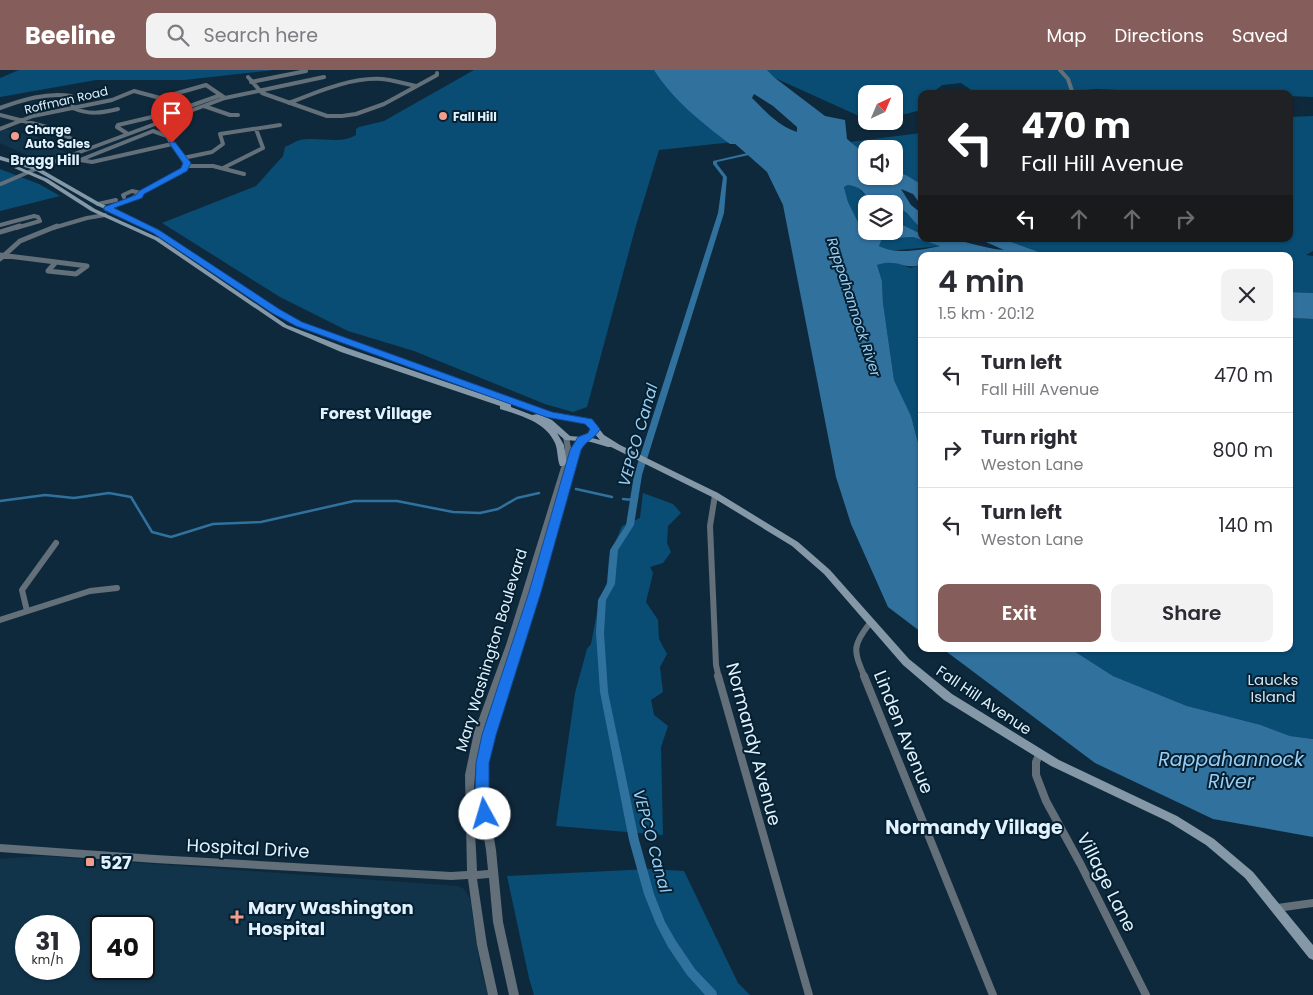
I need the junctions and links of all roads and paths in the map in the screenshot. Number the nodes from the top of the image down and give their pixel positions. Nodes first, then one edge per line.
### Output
1 (1060, 70) edge
2 (306, 71) edge
3 (436, 73) dead end
4 (248, 77) dead end
5 (324, 77) dead end
6 (251, 82) junction
7 (416, 86) junction
8 (258, 90) junction
9 (1072, 90) edge
10 (224, 96) junction
11 (288, 103) junction
12 (204, 106) junction
13 (0, 108) edge
14 (73, 108) junction
15 (118, 109) dead end
16 (238, 115) dead end
17 (0, 116) edge
18 (23, 119) junction
19 (280, 125) dead end
20 (0, 129) edge
21 (256, 129) junction
22 (128, 134) junction
23 (172, 144) junction
24 (91, 148) junction
25 (0, 158) edge
26 (183, 158) junction
27 (0, 164) edge
28 (187, 166) junction
29 (37, 168) junction
30 (223, 168) junction
31 (28, 172) junction
32 (244, 174) dead end
33 (2, 184) dead end
34 (126, 198) junction
35 (98, 204) junction
36 (93, 210) junction
37 (106, 212) junction
38 (0, 225) edge
39 (24, 227) junction
40 (0, 232) edge
41 (36, 234) junction
42 (1, 256) edge
43 (56, 262) junction
44 (491, 401) junction
45 (575, 420) junction
46 (595, 429) junction
47 (563, 434) junction
48 (583, 439) junction
49 (620, 449) junction
50 (563, 464) junction
51 (661, 468) joint
52 (715, 495) junction
53 (56, 543) dead end
54 (117, 588) dead end
55 (27, 611) junction
56 (0, 620) edge
57 (870, 623) junction
58 (1039, 755) junction
59 (0, 848) edge
60 (494, 874) junction
61 (472, 876) junction
62 (1313, 903) edge
63 (1277, 908) junction
64 (1313, 954) edge
65 (493, 995) edge
66 (514, 995) edge
67 (809, 995) edge
68 (993, 995) edge
69 (1146, 995) edge

1 - 9 street
2 - 6 street
3 - 7 street
4 - 6 street
5 - 8 street
6 - 8 street
7 - 11 street
7 - 11 street
8 - 10 street
8 - 11 street
10 - 12 street
10 - 14 street, Roffman Road
10 - 22 street
12 - 16 street
12 - 22 street
13 - 14 street
14 - 15 street
14 - 18 street, Roffman Road
17 - 18 street
18 - 20 street, Roffman Road
18 - 24 street
19 - 21 street
21 - 26 street
21 - 30 street
22 - 24 street
23 - 23 street
23 - 26 street
24 - 29 street
25 - 29 main road, Fall Hill Avenue
26 - 28 street
27 - 31 main road, Fall Hill Avenue
28 - 30 street
28 - 34 street
29 - 31 street
29 - 35 main road, Fall Hill Avenue
30 - 32 street
31 - 33 street
31 - 36 main road, Fall Hill Avenue
34 - 35 street
34 - 37 street
35 - 37 main road, Fall Hill Avenue
36 - 37 main road, Fall Hill Avenue
36 - 41 street
37 - 41 street
37 - 44 main road, Fall Hill Avenue
37 - 45 main road, Fall Hill Avenue
38 - 39 street
39 - 40 street
39 - 41 street
41 - 42 street
42 - 43 street
43 - 43 street
44 - 47 main road, Fall Hill Avenue
44 - 50 main road
45 - 46 main road, Fall Hill Avenue
45 - 47 main road
46 - 48 main road
46 - 49 main road, Fall Hill Avenue
47 - 48 main road, Fall Hill Avenue
47 - 50 street, Mary Washington Boulevard
48 - 49 main road, Fall Hill Avenue
48 - 60 street, Mary Washington Boulevard
49 - 51 main road, Fall Hill Avenue
50 - 61 street, Mary Washington Boulevard
51 - 52 main road, Fall Hill Avenue
52 - 57 main road, Fall Hill Avenue
52 - 67 street, Normandy Avenue
53 - 55 street
54 - 55 street
55 - 56 street
57 - 58 main road, Fall Hill Avenue
57 - 68 street, Linden Avenue
58 - 63 main road, Fall Hill Avenue
58 - 69 street, Village Lane
59 - 61 street, Hospital Drive
60 - 61 street, Hospital Drive
60 - 66 street, Mary Washington Boulevard
61 - 65 street, Mary Washington Boulevard
62 - 63 street
63 - 64 main road, Fall Hill Avenue

